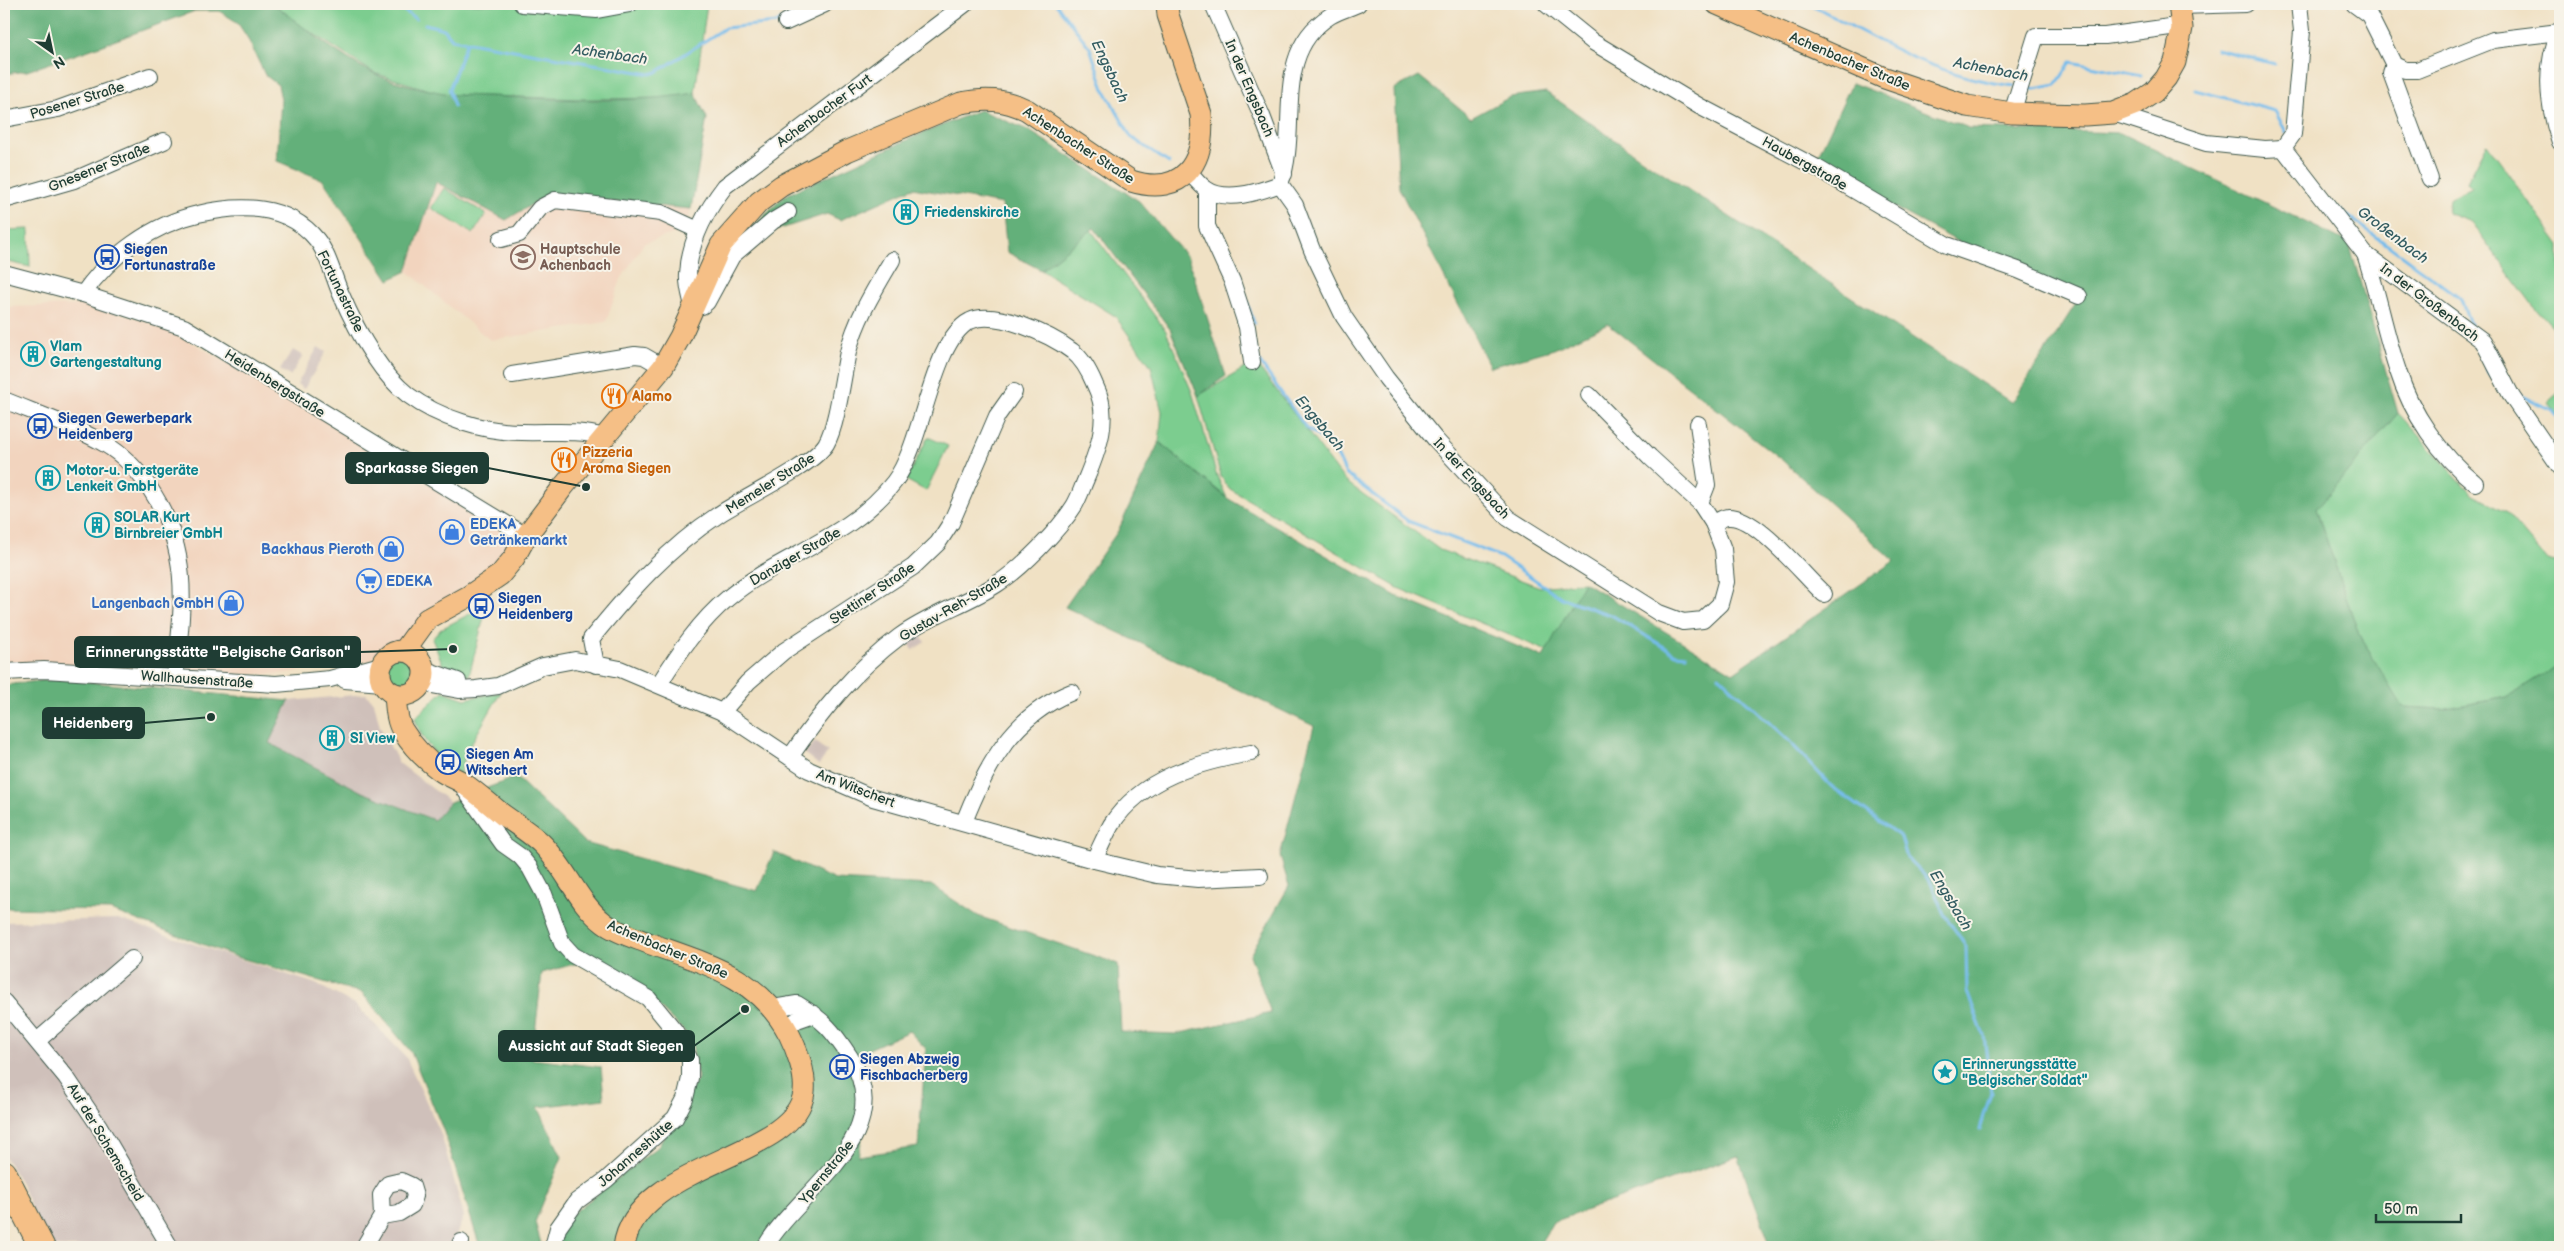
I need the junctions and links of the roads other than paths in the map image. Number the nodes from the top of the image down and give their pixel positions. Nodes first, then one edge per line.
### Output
1 (522, 4) edge
2 (824, 4) edge
3 (965, 4) edge
4 (1167, 4) edge
5 (1214, 4) edge
6 (1358, 4) edge
7 (1546, 4) edge
8 (1717, 4) edge
9 (2246, 4) edge
10 (2299, 4) edge
11 (2354, 4) edge
12 (2179, 5) edge
13 (623, 6) edge
14 (786, 22) dead end
15 (2182, 28) junction
16 (2560, 32) edge
17 (2394, 65) junction
18 (150, 76) dead end
19 (2012, 113) junction
20 (2113, 113) junction
21 (4, 119) edge
22 (164, 141) dead end
23 (2560, 142) edge
24 (2284, 148) junction
25 (1189, 172) junction
26 (1282, 179) junction
27 (2430, 179) dead end
28 (1207, 190) junction
29 (4, 200) edge
30 (788, 212) dead end
31 (698, 230) junction
32 (501, 239) dead end
33 (2365, 254) junction
34 (892, 260) dead end
35 (4, 273) edge
36 (83, 294) junction
37 (2079, 296) dead end
38 (693, 306) junction
39 (1004, 320) joint
40 (1252, 362) dead end
41 (663, 367) junction
42 (512, 375) dead end
43 (1014, 392) dead end
44 (1589, 395) dead end
45 (4, 400) edge
46 (1698, 424) dead end
47 (604, 437) junction
48 (2560, 467) edge
49 (2475, 483) dead end
50 (1700, 503) junction
51 (1713, 523) junction
52 (526, 536) junction
53 (1824, 594) dead end
54 (596, 665) junction
55 (4, 672) edge
56 (404, 675) junction
57 (175, 678) junction
58 (659, 684) junction
59 (1072, 692) dead end
60 (722, 712) junction
61 (1251, 753) dead end
62 (790, 757) junction
63 (458, 780) junction
64 (964, 822) junction
65 (1094, 860) junction
66 (1260, 876) dead end
67 (132, 959) dead end
68 (4, 1002) edge
69 (773, 1008) junction
70 (814, 1014) junction
71 (786, 1028) junction
72 (37, 1041) junction
73 (4, 1172) edge
74 (4, 1205) edge
75 (382, 1216) dead end
76 (24, 1247) edge
77 (42, 1247) edge
78 (170, 1247) edge
79 (364, 1247) edge
80 (553, 1247) edge
81 (624, 1247) edge
82 (766, 1247) edge

1 - 13 street
2 - 14 street
3 - 31 street, Achenbacher Furt
4 - 25 main road
5 - 26 street, In der Engsbach
6 - 26 street
7 - 37 street, Haubergstraße
8 - 19 main road, Achenbacher Straße
9 - 12 street
10 - 24 street
11 - 17 street
12 - 15 main road, Achenbacher Straße
15 - 19 street
15 - 20 main road, Achenbacher Straße
16 - 17 street
16 - 23 street
17 - 27 street
18 - 21 street, Posener Straße
19 - 20 main road, Achenbacher Straße
20 - 24 street
22 - 29 street, Gnesener Straße
24 - 33 street, In der Großenbach
25 - 28 street
25 - 38 main road, Achenbacher Straße
26 - 28 street
26 - 51 street, In der Engsbach
28 - 40 street
30 - 38 street
31 - 32 street
31 - 38 street, Achenbacher Furt
33 - 48 street, In der Großenbach
33 - 49 street
34 - 54 street, Memeler Straße
35 - 36 street, Heidenbergstraße
36 - 47 street, Fortunastraße
36 - 52 street, Heidenbergstraße
38 - 41 main road, Achenbacher Straße
39 - 58 street, Danziger Straße
39 - 62 street, Gustav-Reh-Straße
41 - 42 street
41 - 47 main road, Achenbacher Straße
43 - 60 street, Stettiner Straße
44 - 50 street, In der Engsbach
45 - 57 street
46 - 50 street
47 - 52 main road, Achenbacher Straße
50 - 51 street, In der Engsbach
51 - 53 street
52 - 56 main road, Achenbacher Straße
54 - 56 street, Am Witschert
54 - 58 street, Am Witschert
55 - 57 street, Wallhausenstraße
56 - 57 street, Wallhausenstraße
56 - 63 main road, Achenbacher Straße
58 - 60 street, Am Witschert
59 - 64 street
60 - 62 street, Am Witschert
61 - 65 street
62 - 64 street, Am Witschert
63 - 69 main road, Achenbacher Straße
63 - 80 street, Johanneshütte
64 - 65 street, Am Witschert
65 - 66 street, Am Witschert
67 - 72 street
68 - 72 street, Auf der Schemscheid
69 - 70 street, Ypernstraße
69 - 71 main road, Achenbacher Straße
70 - 71 street
70 - 82 street, Ypernstraße
71 - 81 main road, Achenbacher Straße
72 - 78 street, Auf der Schemscheid
73 - 77 highway
74 - 76 highway
75 - 79 street

